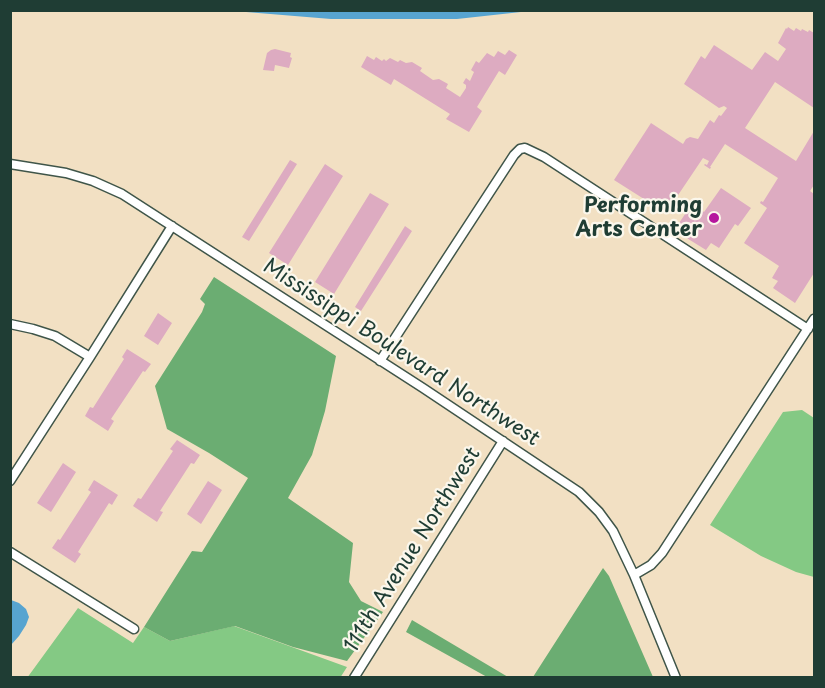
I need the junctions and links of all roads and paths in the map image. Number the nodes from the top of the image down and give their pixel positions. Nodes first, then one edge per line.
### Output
1 (10, 164) edge
2 (172, 226) junction
3 (814, 319) edge
4 (10, 324) edge
5 (808, 329) junction
6 (90, 357) junction
7 (380, 361) junction
8 (503, 441) junction
9 (10, 462) edge
10 (20, 467) junction
11 (10, 481) edge
12 (10, 552) edge
13 (634, 575) junction
14 (134, 629) dead end
15 (354, 678) edge
16 (676, 678) edge

1 - 2 street, Mississippi Boulevard Northwest
2 - 6 street
2 - 7 street, Mississippi Boulevard Northwest
3 - 5 street
4 - 6 street
5 - 7 street
5 - 13 street
6 - 10 street
7 - 8 street, Mississippi Boulevard Northwest
8 - 13 street, Mississippi Boulevard Northwest
8 - 15 street, 111th Avenue Northwest
9 - 10 street
10 - 11 street
12 - 14 street
13 - 16 street, Mississippi Boulevard Northwest

